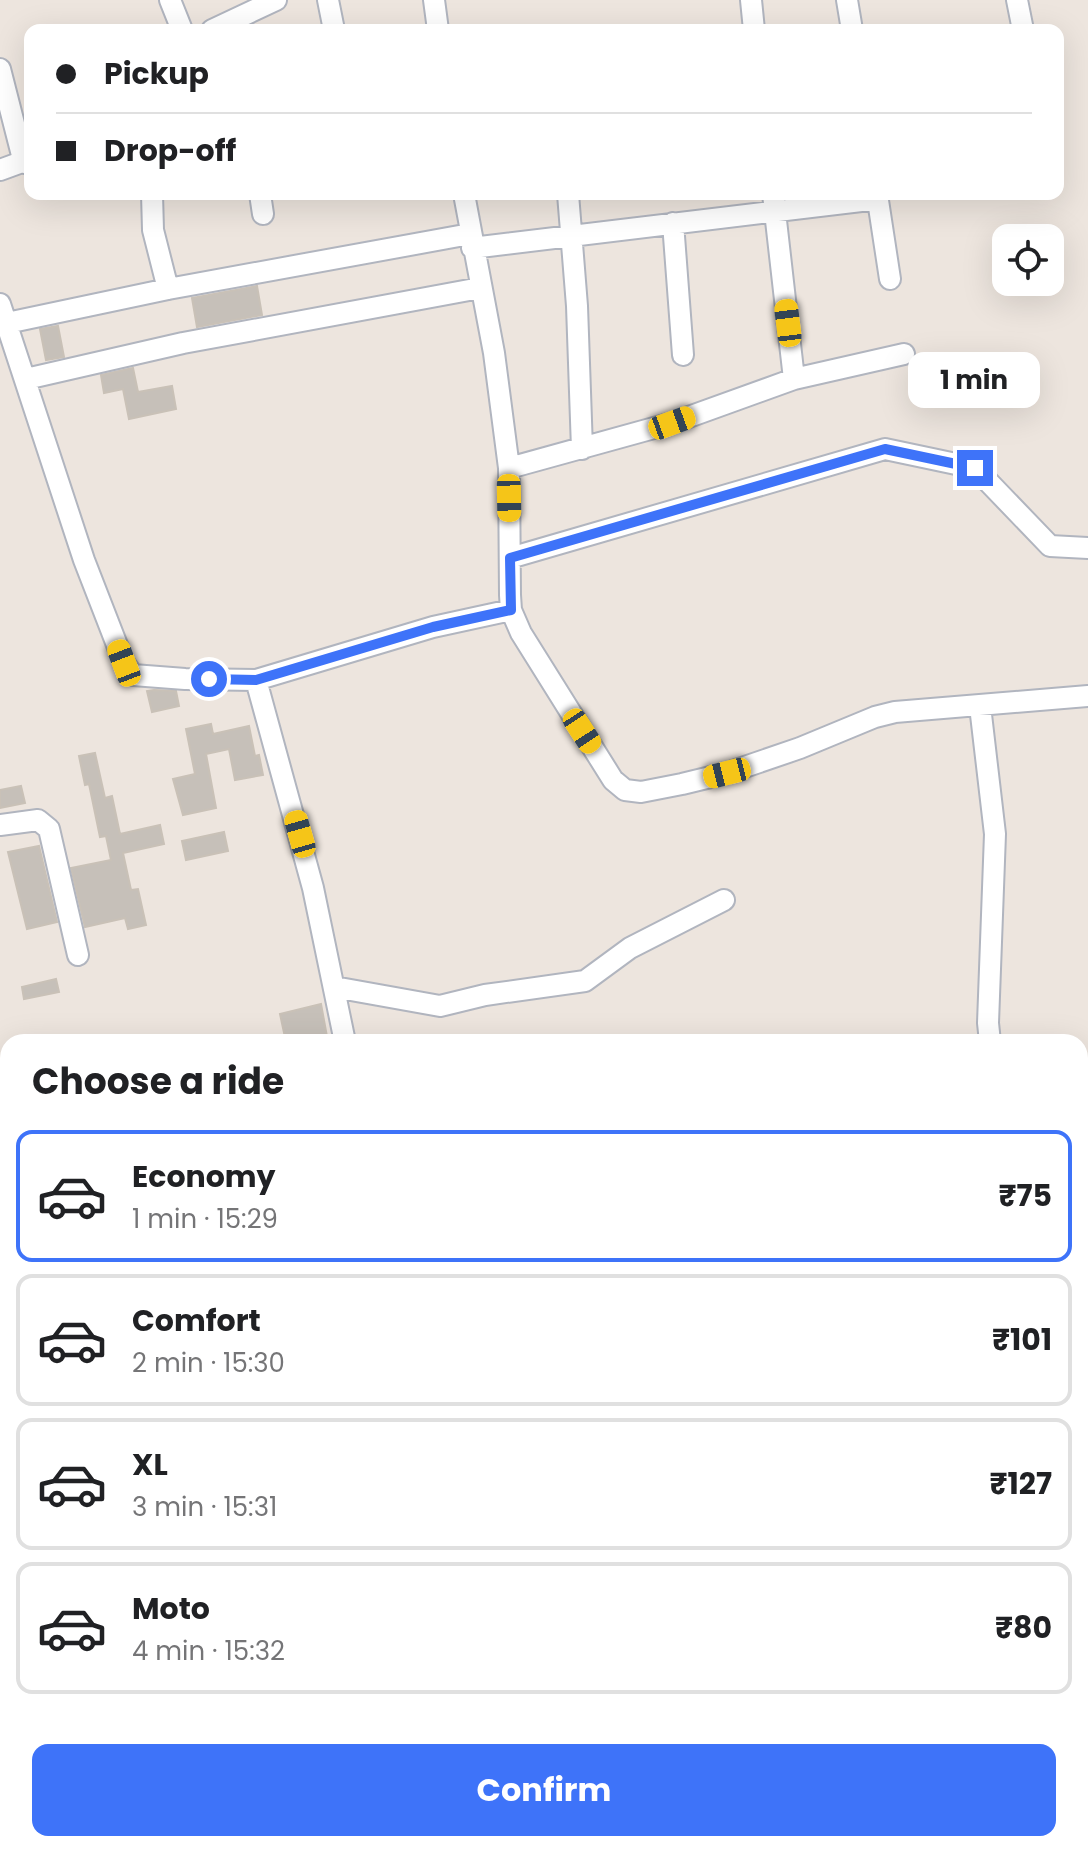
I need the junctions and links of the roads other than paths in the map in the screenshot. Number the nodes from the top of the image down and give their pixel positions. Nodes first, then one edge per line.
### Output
1 (170, 0) edge
2 (276, 0) edge
3 (328, 0) edge
4 (434, 0) edge
5 (751, 0) edge
6 (847, 0) edge
7 (1017, 0) edge
8 (180, 24) edge
9 (228, 24) edge
10 (333, 24) edge
11 (437, 24) edge
12 (753, 24) edge
13 (851, 24) edge
14 (1022, 24) edge
15 (0, 69) edge
16 (24, 151) edge
17 (24, 162) edge
18 (0, 170) edge
19 (152, 200) edge
20 (465, 200) edge
21 (569, 200) edge
22 (819, 200) edge
23 (879, 200) edge
24 (774, 203) edge
25 (673, 223) junction
26 (572, 236) junction
27 (471, 241) junction
28 (890, 279) dead end
29 (480, 288) junction
30 (168, 289) junction
31 (4, 314) edge
32 (904, 354) dead end
33 (683, 355) dead end
34 (26, 379) junction
35 (794, 379) junction
36 (582, 449) junction
37 (509, 468) junction
38 (1088, 548) edge
39 (510, 558) junction
40 (511, 610) junction
41 (256, 680) junction
42 (1088, 696) edge
43 (980, 706) junction
44 (0, 825) edge
45 (724, 900) dead end
46 (78, 955) dead end
47 (334, 987) junction
48 (343, 1034) edge
49 (989, 1034) edge

1 - 8 street
2 - 9 street
3 - 10 street
4 - 11 street
5 - 12 street
6 - 13 street
7 - 14 street
15 - 16 street
17 - 18 street
19 - 30 street
20 - 27 street
21 - 26 street
22 - 24 street
23 - 28 street
24 - 25 street
24 - 35 street
25 - 26 street
25 - 33 street
26 - 27 street
26 - 36 street
27 - 29 street
27 - 30 street
29 - 34 street
29 - 37 street
30 - 31 street
31 - 34 street
32 - 35 street
34 - 41 street
35 - 36 street
36 - 37 street
37 - 39 street
38 - 39 street
39 - 40 street
40 - 41 street
40 - 43 street
41 - 47 street
42 - 43 street
43 - 49 street
44 - 46 street
45 - 47 street
47 - 48 street

